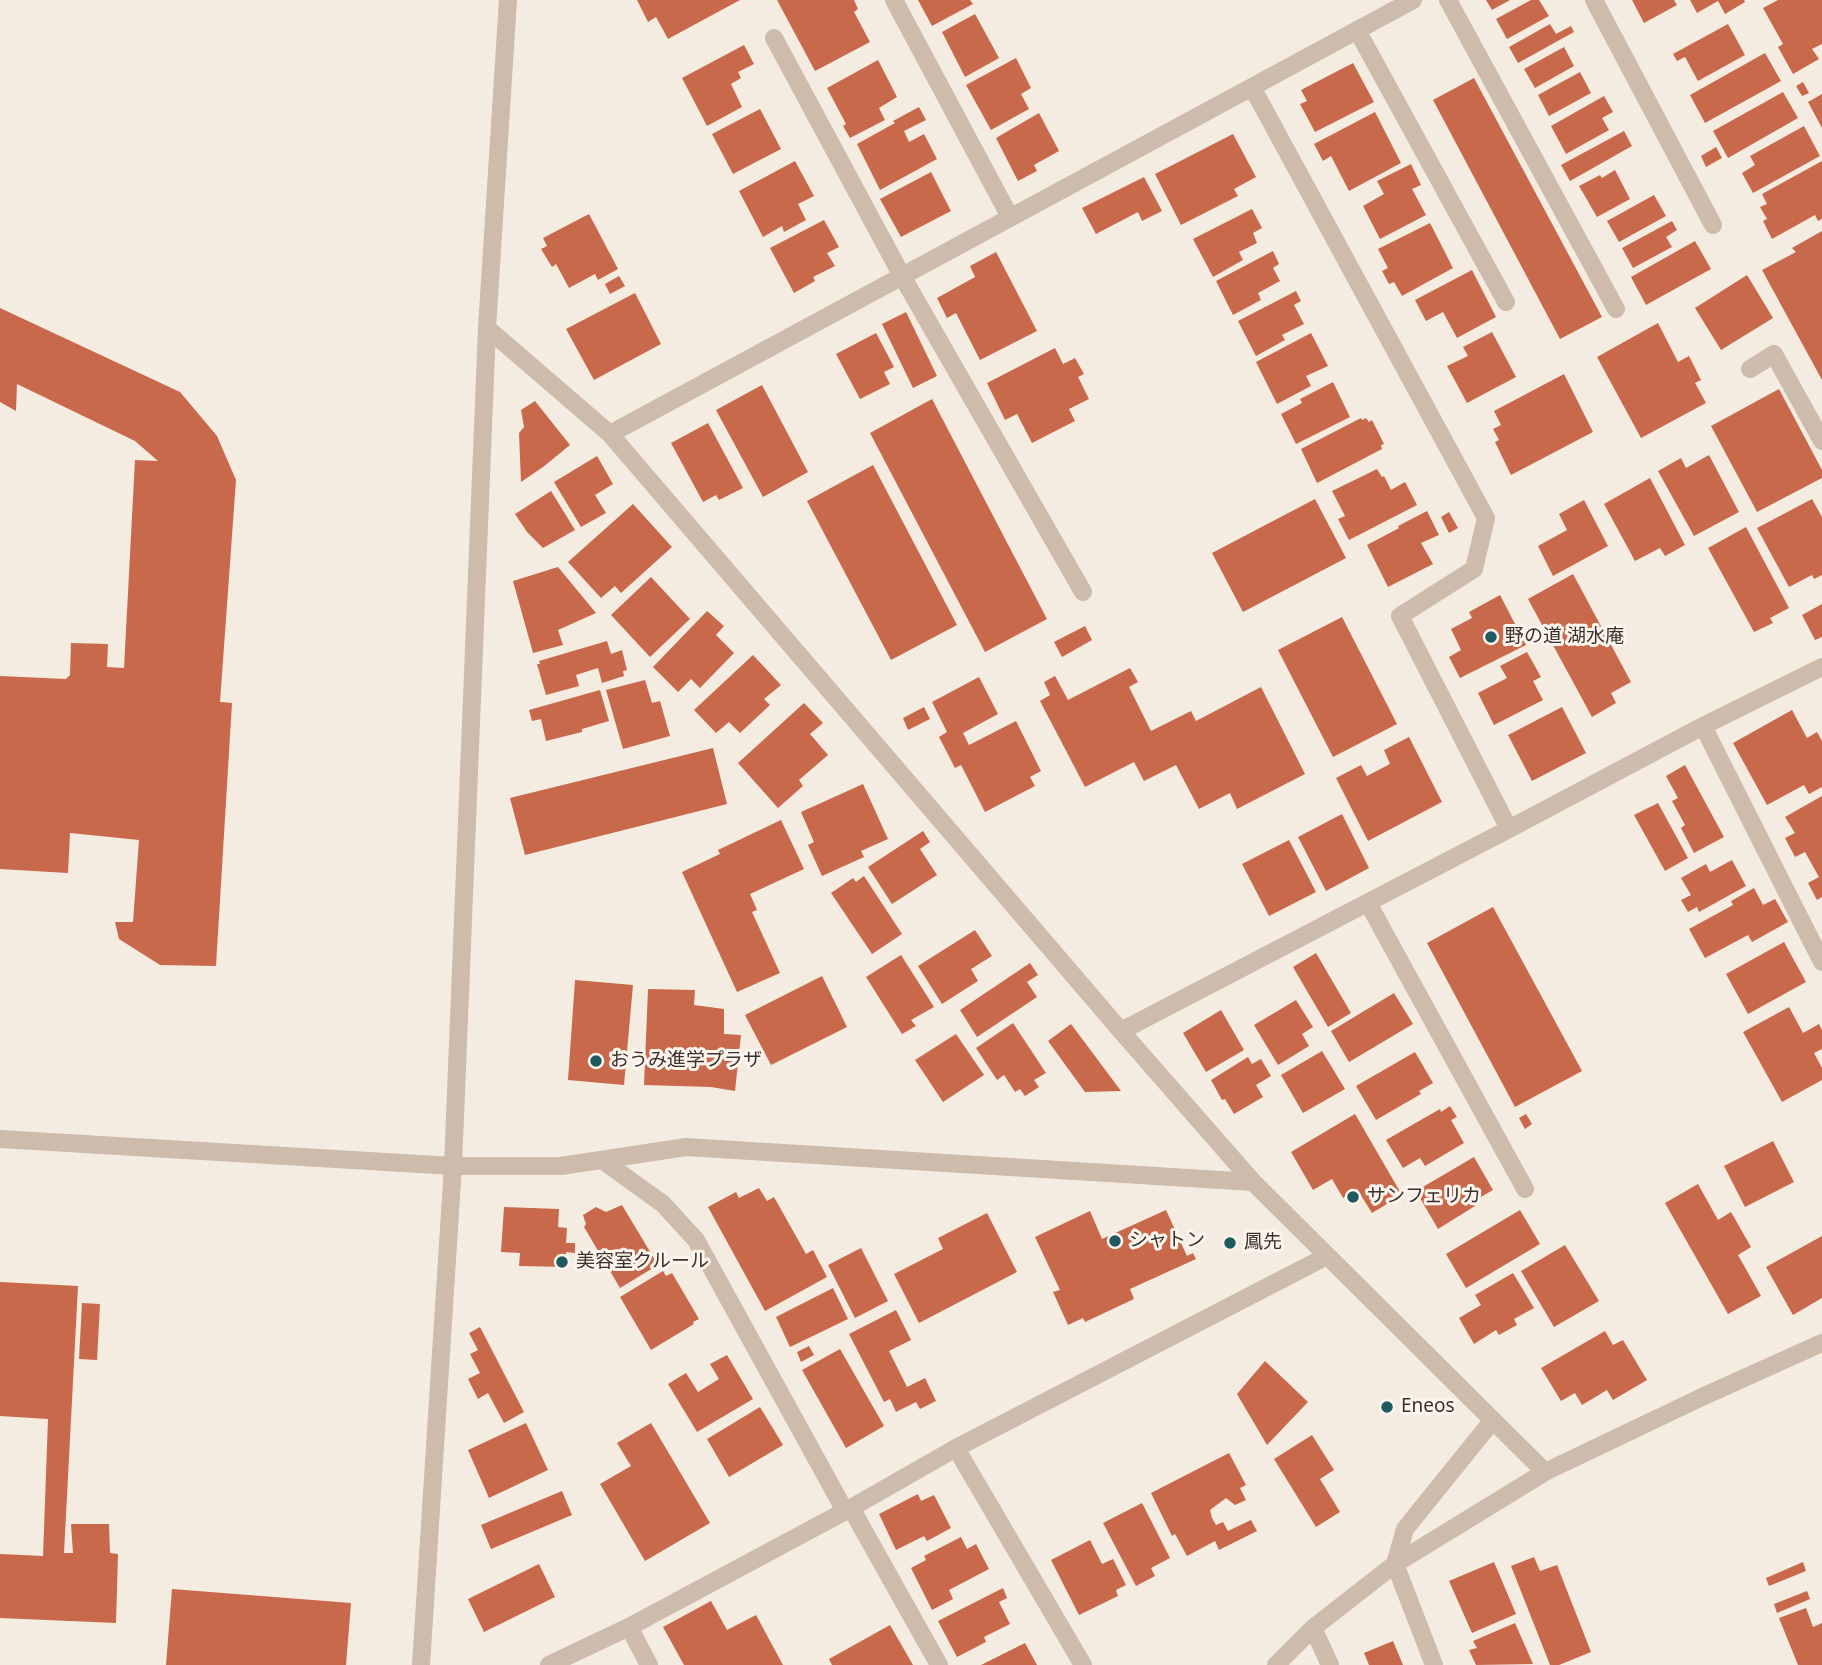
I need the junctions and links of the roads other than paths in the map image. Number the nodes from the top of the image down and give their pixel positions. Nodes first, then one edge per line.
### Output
1 (508, 0) edge
2 (894, 0) edge
3 (1413, 0) edge
4 (1448, 0) edge
5 (1594, 0) edge
6 (1357, 30) junction
7 (774, 38) dead end
8 (1252, 87) junction
9 (1010, 217) junction
10 (1713, 225) dead end
11 (902, 276) junction
12 (1506, 302) dead end
13 (1616, 309) dead end
14 (487, 328) junction
15 (1750, 369) dead end
16 (610, 434) junction
17 (1822, 441) edge
18 (1083, 592) dead end
19 (1822, 667) edge
20 (1703, 726) junction
21 (1509, 829) junction
22 (1368, 903) junction
23 (1822, 962) edge
24 (1121, 1031) junction
25 (0, 1139) edge
26 (602, 1160) junction
27 (453, 1166) junction
28 (1253, 1182) junction
29 (1525, 1189) dead end
30 (1327, 1256) junction
31 (1822, 1343) edge
32 (1493, 1420) junction
33 (956, 1448) junction
34 (1545, 1472) junction
35 (848, 1509) junction
36 (1395, 1564) junction
37 (629, 1627) junction
38 (1313, 1628) junction
39 (421, 1665) edge
40 (549, 1665) edge
41 (649, 1665) edge
42 (939, 1665) edge
43 (1083, 1665) edge
44 (1276, 1665) edge
45 (1330, 1665) edge
46 (1434, 1665) edge

1 - 14 street
2 - 9 street
3 - 6 street
4 - 13 street
5 - 10 street
6 - 8 street
6 - 12 street
7 - 11 street
8 - 9 street
8 - 21 street
9 - 11 street
11 - 16 street
11 - 18 street
14 - 16 street
14 - 27 street
15 - 17 street
16 - 24 street
19 - 20 street
20 - 21 street
20 - 23 street
21 - 22 street
22 - 24 street
22 - 29 street
24 - 28 street
25 - 27 street
26 - 27 street
26 - 28 street
26 - 35 street
27 - 39 street
28 - 30 street
30 - 32 street
30 - 33 street
31 - 34 street
32 - 34 street
32 - 36 street
33 - 35 street
33 - 43 street
34 - 36 street
35 - 37 street
35 - 42 street
36 - 38 street
36 - 46 street
37 - 40 street
37 - 41 street
38 - 44 street
38 - 45 street

